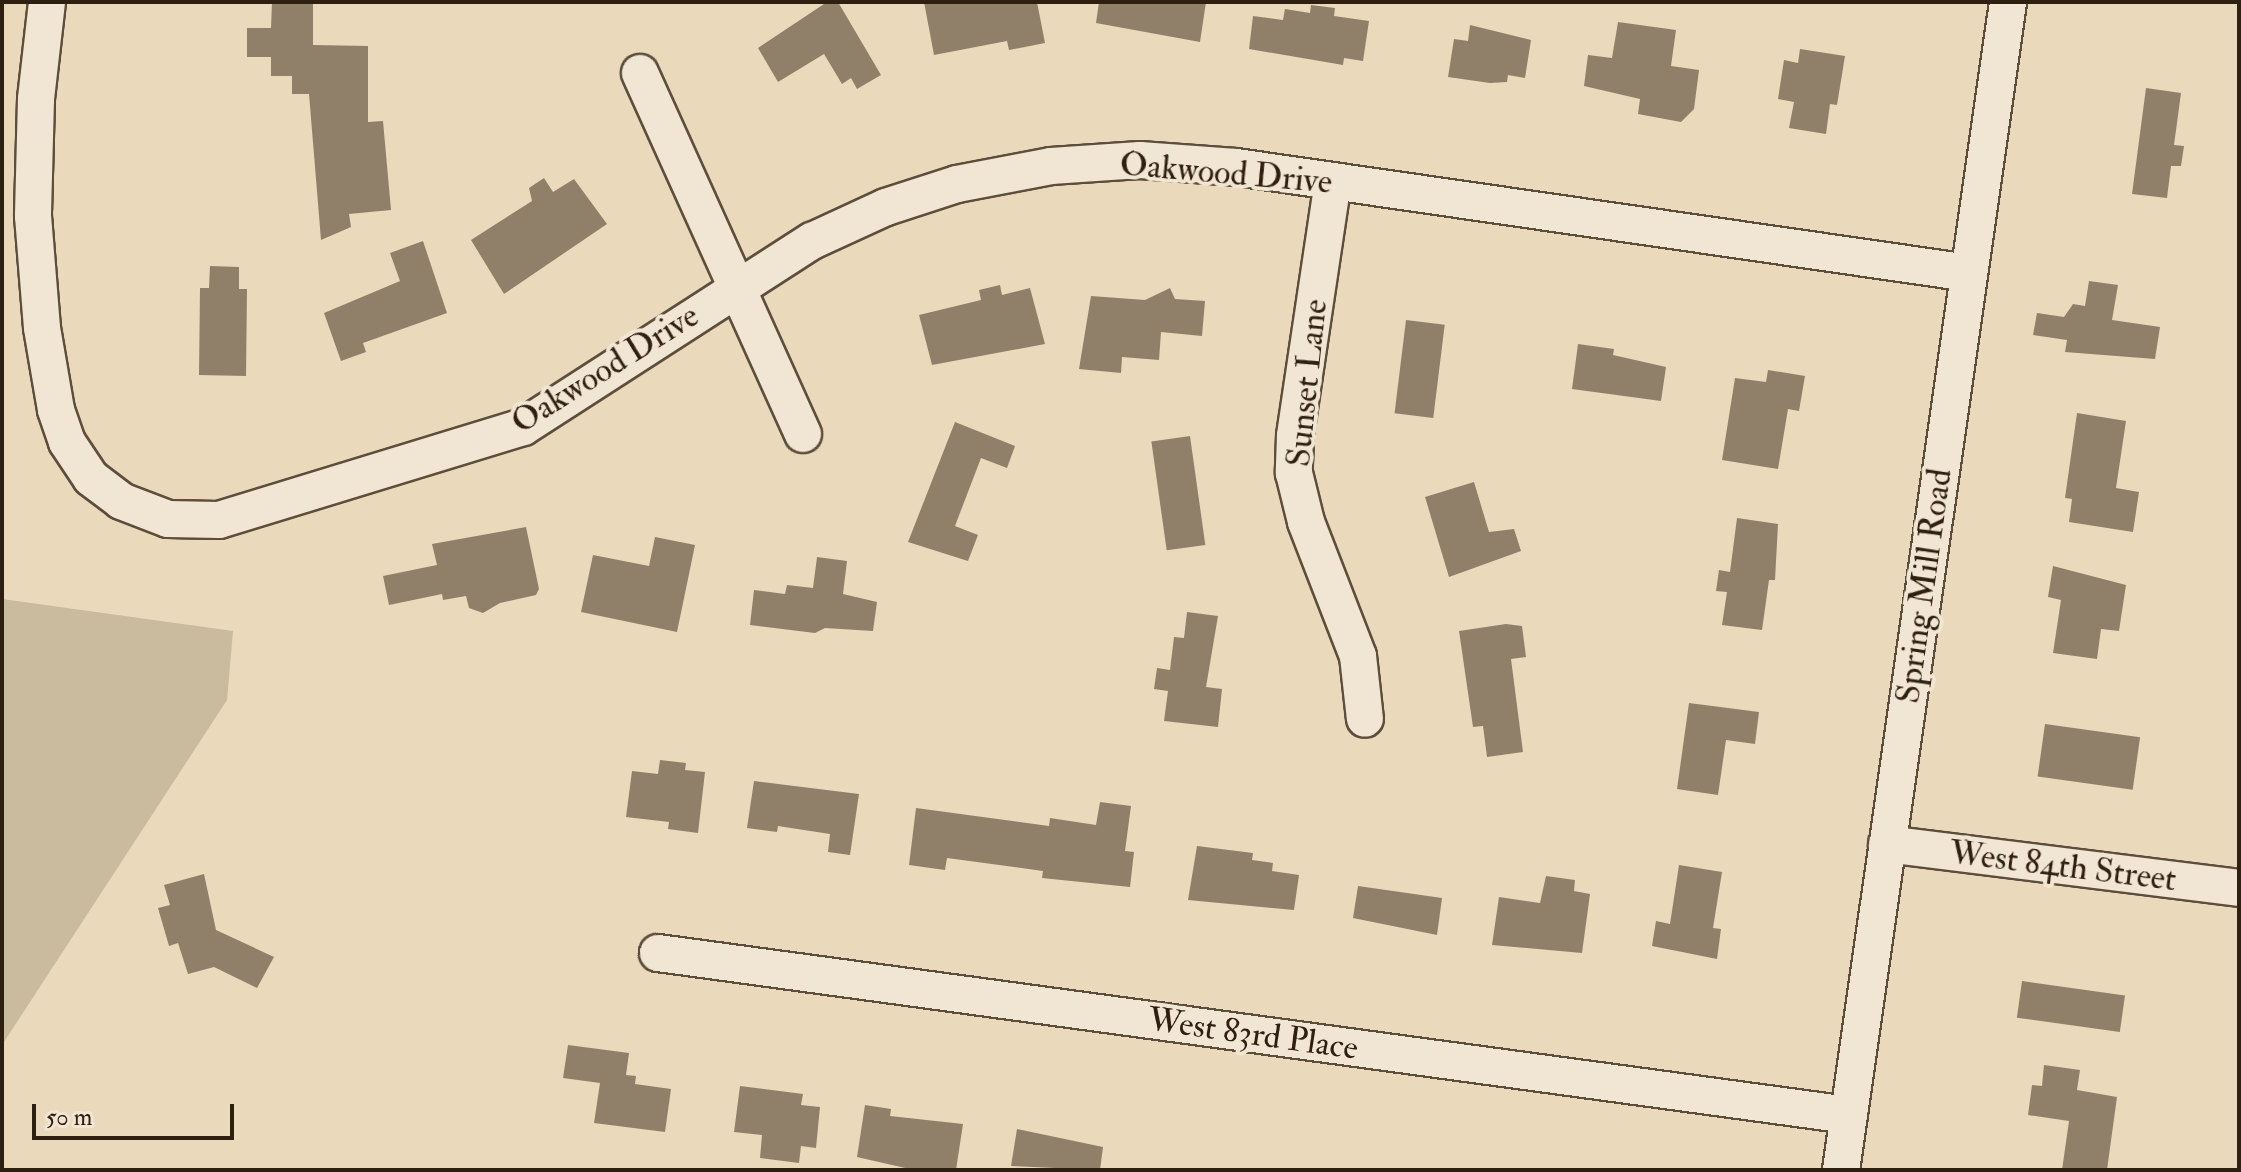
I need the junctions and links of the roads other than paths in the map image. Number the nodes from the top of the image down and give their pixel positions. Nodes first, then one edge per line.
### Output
1 (47, 2) edge
2 (2008, 2) edge
3 (640, 73) dead end
4 (18, 154) edge
5 (1333, 181) junction
6 (1969, 273) junction
7 (737, 286) junction
8 (803, 434) dead end
9 (1365, 719) dead end
10 (1887, 844) junction
11 (2239, 888) edge
12 (658, 953) dead end
13 (1849, 1115) junction
14 (1841, 1170) edge

1 - 4 street
2 - 6 street, Spring Mill Road
3 - 7 street
4 - 7 street, Oakwood Drive
5 - 6 street, Oakwood Drive
5 - 7 street, Oakwood Drive
5 - 9 street, Sunset Lane
6 - 10 street, Spring Mill Road
7 - 8 street
10 - 11 street, West 84th Street
10 - 13 street, Spring Mill Road
12 - 13 street, West 83rd Place
13 - 14 street, Spring Mill Road

